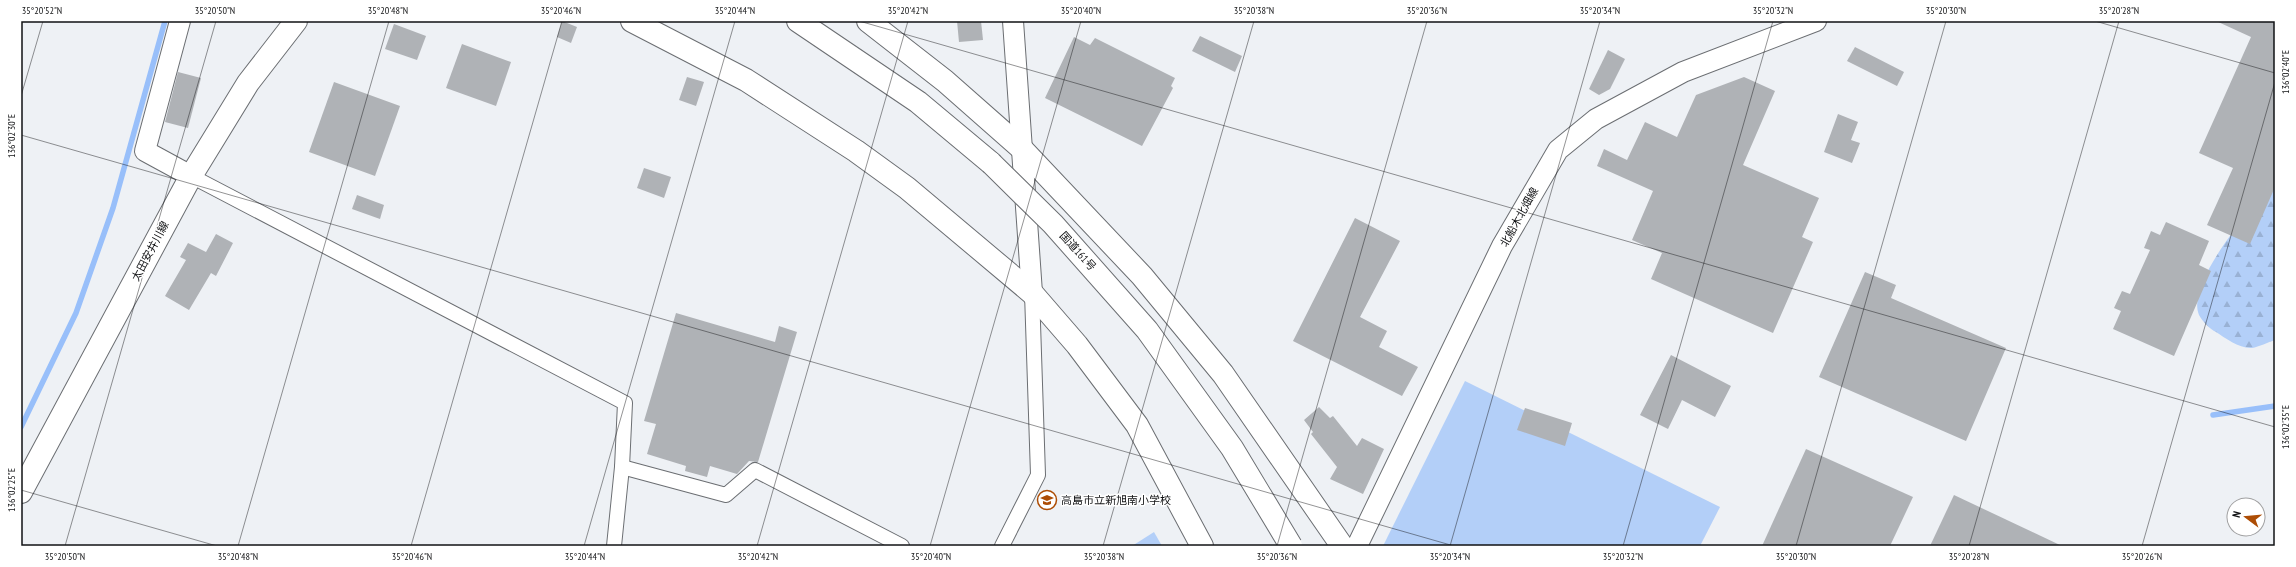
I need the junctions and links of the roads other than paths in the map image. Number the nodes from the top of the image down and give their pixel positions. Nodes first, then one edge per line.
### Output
1 (180, 21) edge
2 (296, 21) edge
3 (632, 21) edge
4 (798, 21) edge
5 (868, 21) edge
6 (1013, 21) edge
7 (1816, 21) edge
8 (1021, 148) junction
9 (191, 176) junction
10 (1032, 293) junction
11 (622, 466) junction
12 (21, 492) edge
13 (614, 546) edge
14 (902, 546) edge
15 (1002, 546) edge
16 (1202, 546) edge
17 (1291, 546) edge
18 (1342, 546) edge
19 (1357, 546) edge

1 - 9 main road
2 - 9 main road, 太田安井川線
3 - 10 main road
4 - 17 main road, 国道161号, bridge
5 - 8 main road
6 - 8 main road
7 - 19 main road, 北船木北畑線
8 - 10 main road
8 - 18 main road
9 - 11 street
9 - 12 main road, 太田安井川線
10 - 15 street
10 - 16 main road
11 - 13 street
11 - 14 street

